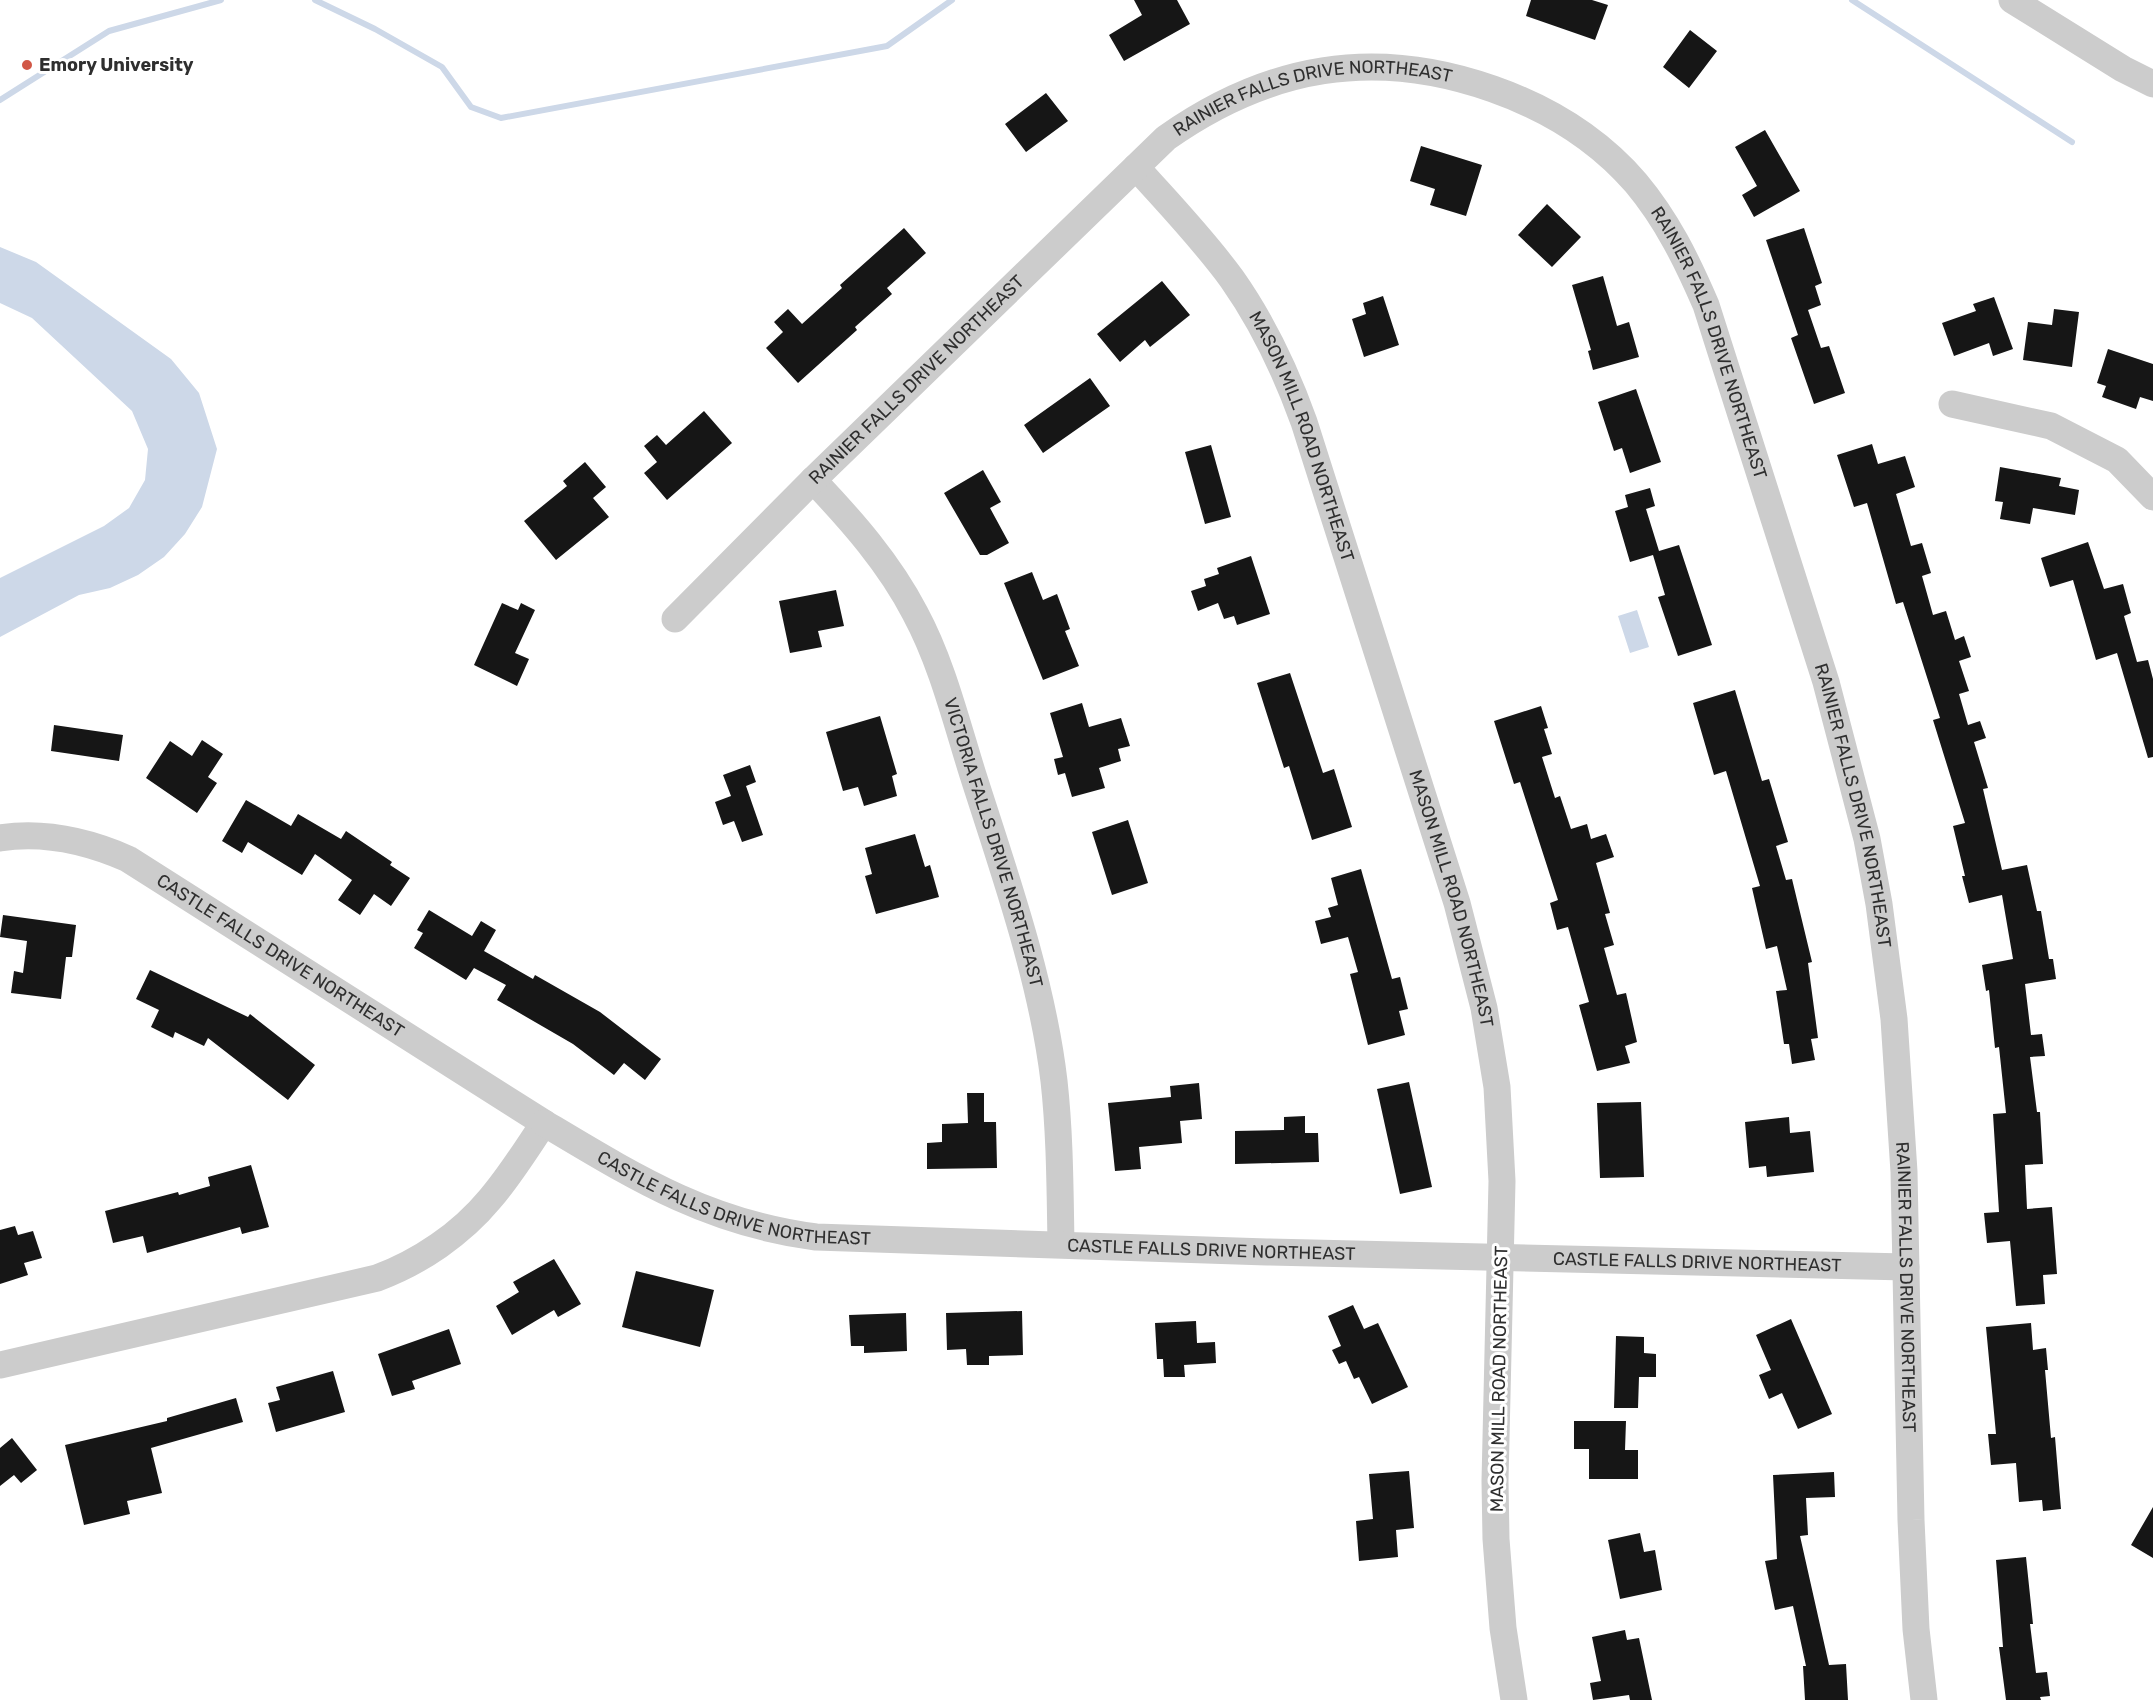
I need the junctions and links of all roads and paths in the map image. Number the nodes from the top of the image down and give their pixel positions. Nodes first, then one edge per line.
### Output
1 (2012, 0) edge
2 (2153, 84) edge
3 (1136, 167) junction
4 (1952, 404) dead end
5 (813, 480) junction
6 (2153, 497) edge
7 (675, 619) dead end
8 (0, 838) edge
9 (544, 1123) junction
10 (1061, 1244) junction
11 (1502, 1257) junction
12 (1906, 1267) junction
13 (0, 1365) edge
14 (1514, 1700) edge
15 (1924, 1700) edge

1 - 2 street
3 - 5 street, RAINIER FALLS DRIVE NORTHEAST
3 - 11 street, MASON MILL ROAD NORTHEAST
3 - 12 street, RAINIER FALLS DRIVE NORTHEAST
4 - 6 street
5 - 7 street, RAINIER FALLS DRIVE NORTHEAST
5 - 10 street, VICTORIA FALLS DRIVE NORTHEAST
8 - 9 street, CASTLE FALLS DRIVE NORTHEAST
9 - 10 street, CASTLE FALLS DRIVE NORTHEAST
9 - 13 street
10 - 11 street, CASTLE FALLS DRIVE NORTHEAST
11 - 12 street, CASTLE FALLS DRIVE NORTHEAST
11 - 14 street, MASON MILL ROAD NORTHEAST
12 - 15 street, RAINIER FALLS DRIVE NORTHEAST

